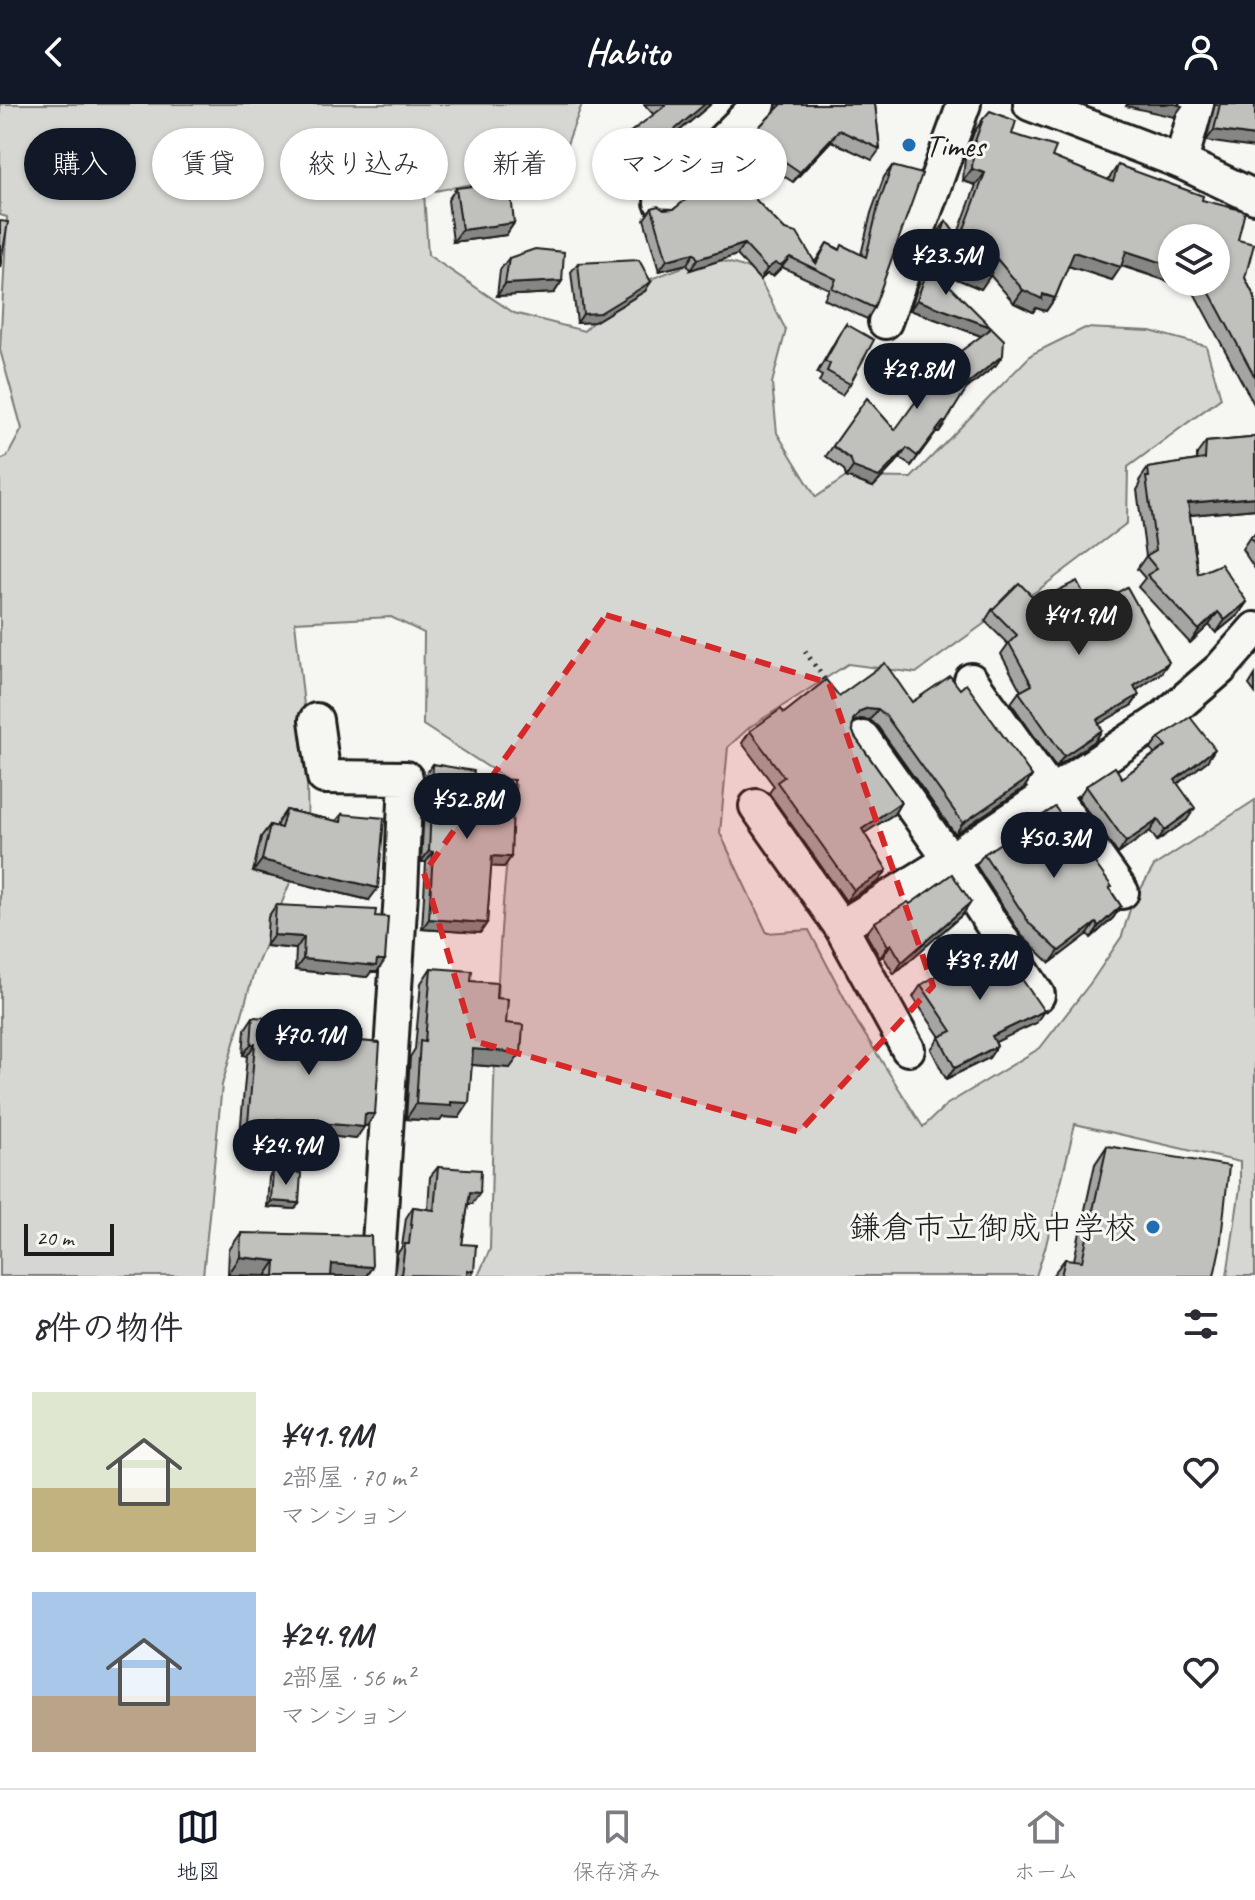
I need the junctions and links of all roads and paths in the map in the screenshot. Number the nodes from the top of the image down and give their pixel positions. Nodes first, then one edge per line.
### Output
1 (759, 104) edge
2 (964, 104) edge
3 (1030, 104) edge
4 (1197, 104) edge
5 (1181, 162) junction
6 (1255, 197) edge
7 (661, 202) dead end
8 (885, 322) dead end
9 (1255, 629) edge
10 (805, 651) dead end
11 (971, 680) dead end
12 (830, 688) edge
13 (316, 720) dead end
14 (863, 738) dead end
15 (1052, 793) junction
16 (756, 806) dead end
17 (950, 860) junction
18 (1122, 892) dead end
19 (841, 927) junction
20 (1038, 995) dead end
21 (908, 1049) dead end
22 (377, 1276) edge

1 - 7 street
2 - 8 street
3 - 5 street
4 - 5 street
5 - 6 street
9 - 15 street
10 - 12 path
11 - 15 street
13 - 22 street
14 - 17 street
15 - 17 street
15 - 18 street
16 - 19 street
17 - 19 street
17 - 20 street
19 - 21 street

